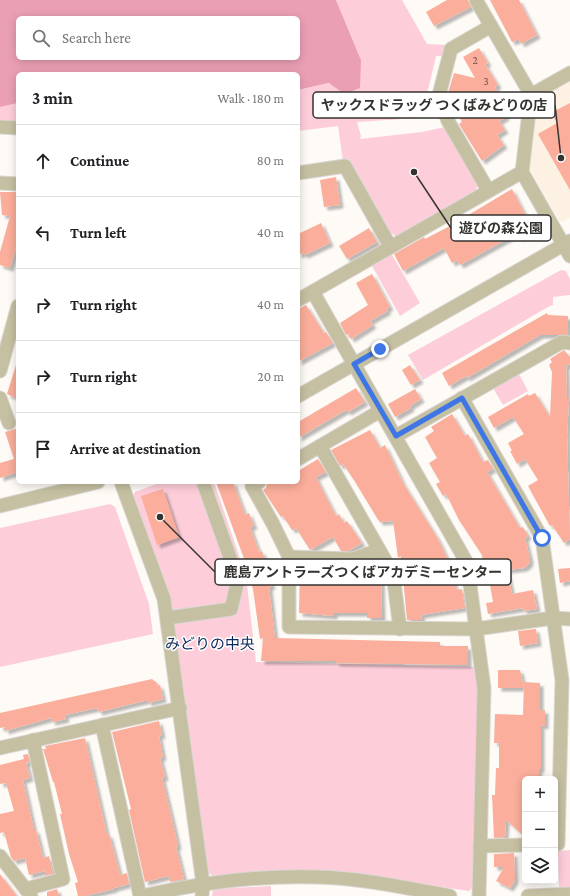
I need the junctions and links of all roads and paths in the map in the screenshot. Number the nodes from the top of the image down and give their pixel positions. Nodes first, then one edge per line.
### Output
1 (476, 0) edge
2 (491, 26) junction
3 (570, 73) edge
4 (531, 95) junction
5 (0, 127) edge
6 (16, 128) edge
7 (522, 172) junction
8 (300, 174) edge
9 (0, 183) edge
10 (16, 184) edge
11 (488, 190) junction
12 (390, 246) junction
13 (568, 247) edge
14 (313, 292) junction
15 (300, 299) edge
16 (16, 313) edge
17 (570, 343) edge
18 (354, 364) junction
19 (0, 371) edge
20 (300, 395) edge
21 (0, 398) edge
22 (462, 398) junction
23 (380, 411) junction
24 (9, 423) edge
25 (396, 436) junction
26 (320, 446) junction
27 (300, 458) edge
28 (90, 484) edge
29 (122, 484) edge
30 (204, 484) edge
31 (255, 484) edge
32 (0, 506) edge
33 (379, 550) junction
34 (289, 557) junction
35 (167, 618) junction
36 (553, 618) junction
37 (570, 619) edge
38 (400, 629) junction
39 (476, 629) junction
40 (180, 708) junction
41 (102, 725) junction
42 (33, 740) junction
43 (0, 748) edge
44 (561, 844) edge
45 (522, 845) edge
46 (480, 846) junction
47 (0, 856) edge
48 (202, 890) edge
49 (28, 893) edge
50 (570, 894) edge
51 (141, 896) edge
52 (450, 896) edge
53 (479, 896) edge
54 (528, 896) edge

1 - 2 street
2 - 4 street
2 - 11 street
3 - 4 street
4 - 7 street
5 - 6 street
7 - 11 street
7 - 13 street
8 - 12 street
9 - 10 street
11 - 12 street
12 - 14 street
13 - 18 street
14 - 15 street
14 - 18 street
16 - 19 street
17 - 22 street
18 - 20 street
18 - 23 street
21 - 24 street
22 - 25 street
22 - 36 street
23 - 25 street
23 - 26 street
25 - 39 street
26 - 27 street
26 - 33 street
28 - 32 street
29 - 35 street
30 - 35 street
31 - 34 street
33 - 34 street
33 - 38 street
34 - 38 street
35 - 40 street
36 - 37 street
36 - 39 street
36 - 44 street
38 - 39 street
39 - 46 street
40 - 41 street
40 - 48 street
41 - 42 street
41 - 51 street
42 - 43 street
42 - 49 street
45 - 46 street
46 - 53 street
47 - 49 street
48 - 51 street
48 - 52 street
50 - 54 street

